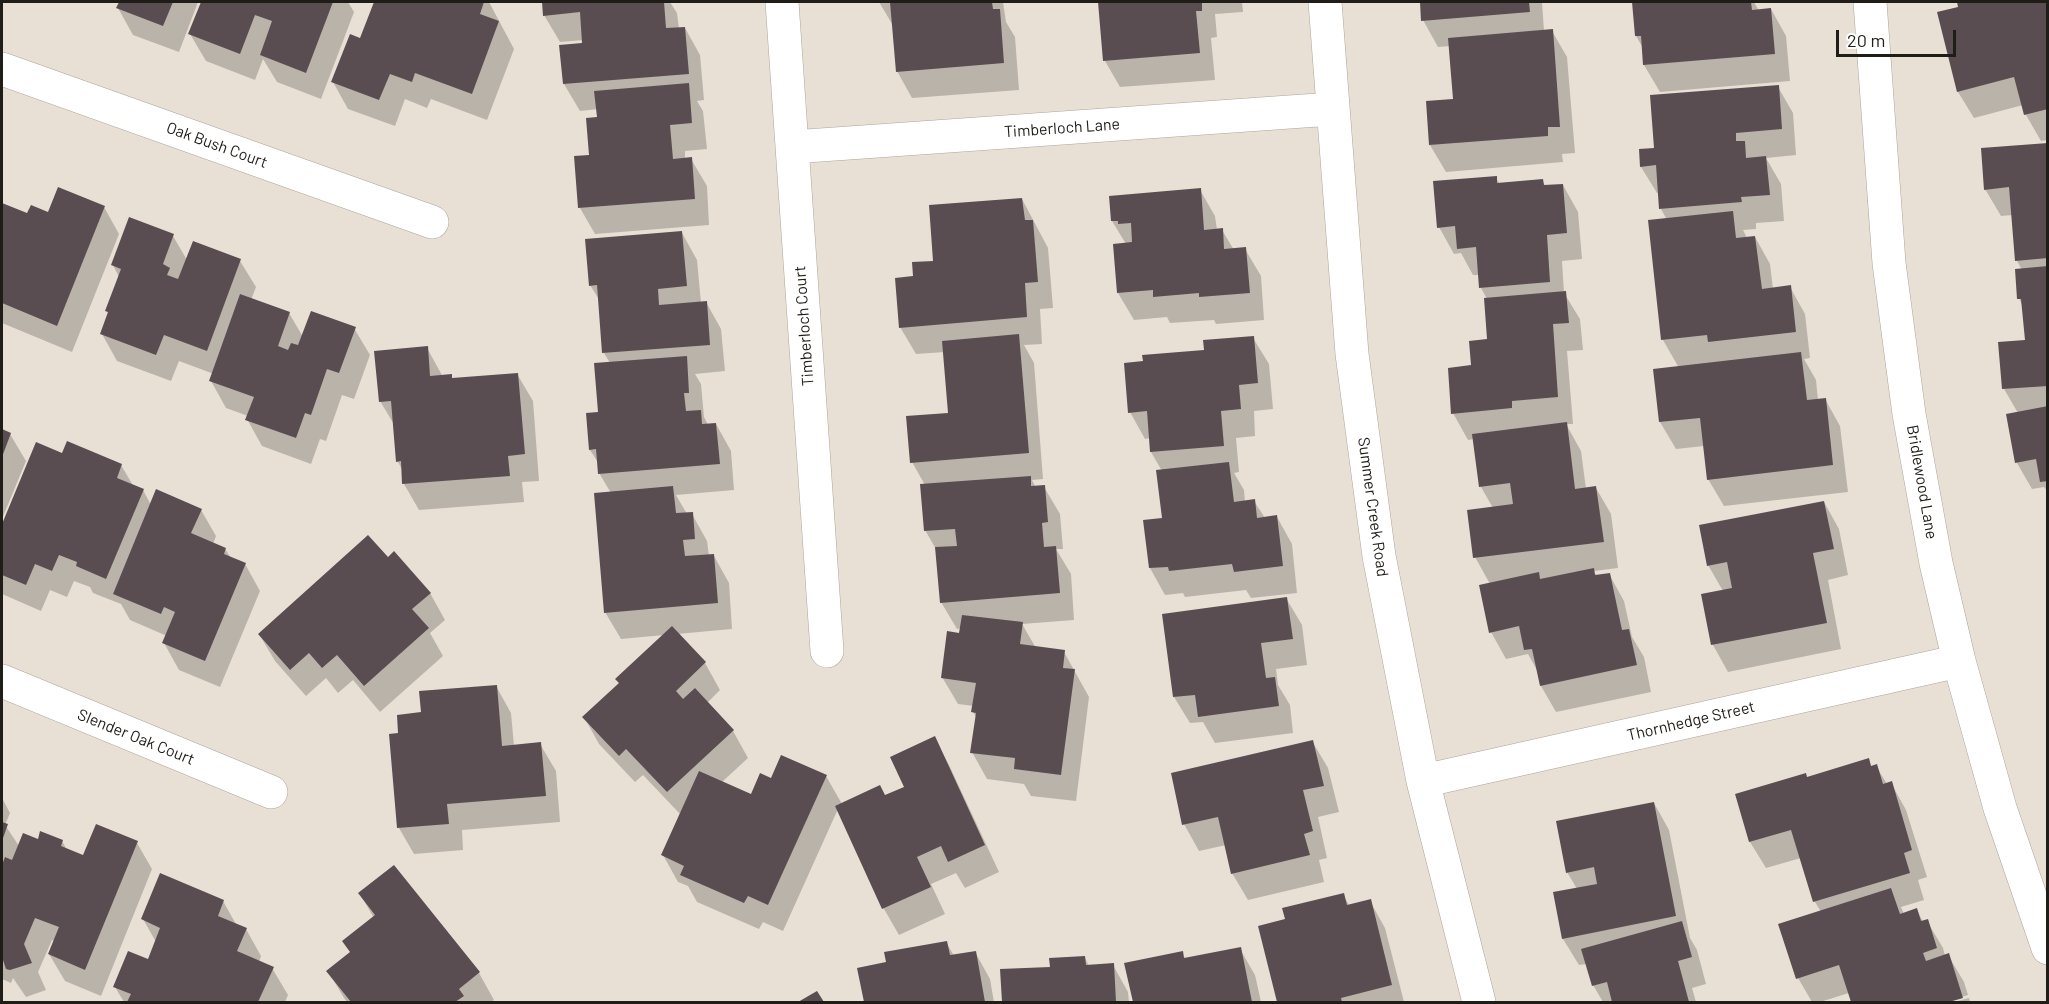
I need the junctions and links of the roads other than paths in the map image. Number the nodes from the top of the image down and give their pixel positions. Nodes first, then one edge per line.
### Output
1 (782, 2) edge
2 (1325, 2) edge
3 (1870, 2) edge
4 (2, 69) edge
5 (1332, 109) junction
6 (792, 147) junction
7 (432, 222) dead end
8 (827, 651) dead end
9 (1959, 661) junction
10 (2, 681) edge
11 (1423, 781) junction
12 (271, 792) dead end
13 (2048, 948) edge
14 (1479, 1002) edge

1 - 6 street, Timberloch Court
2 - 5 street, Summer Creek Road
3 - 9 street, Bridlewood Lane
4 - 7 street, Oak Bush Court
5 - 6 street, Timberloch Lane
5 - 11 street, Summer Creek Road
6 - 8 street, Timberloch Court
9 - 11 street, Thornhedge Street
9 - 13 street, Bridlewood Lane
10 - 12 street, Slender Oak Court
11 - 14 street, Summer Creek Road

